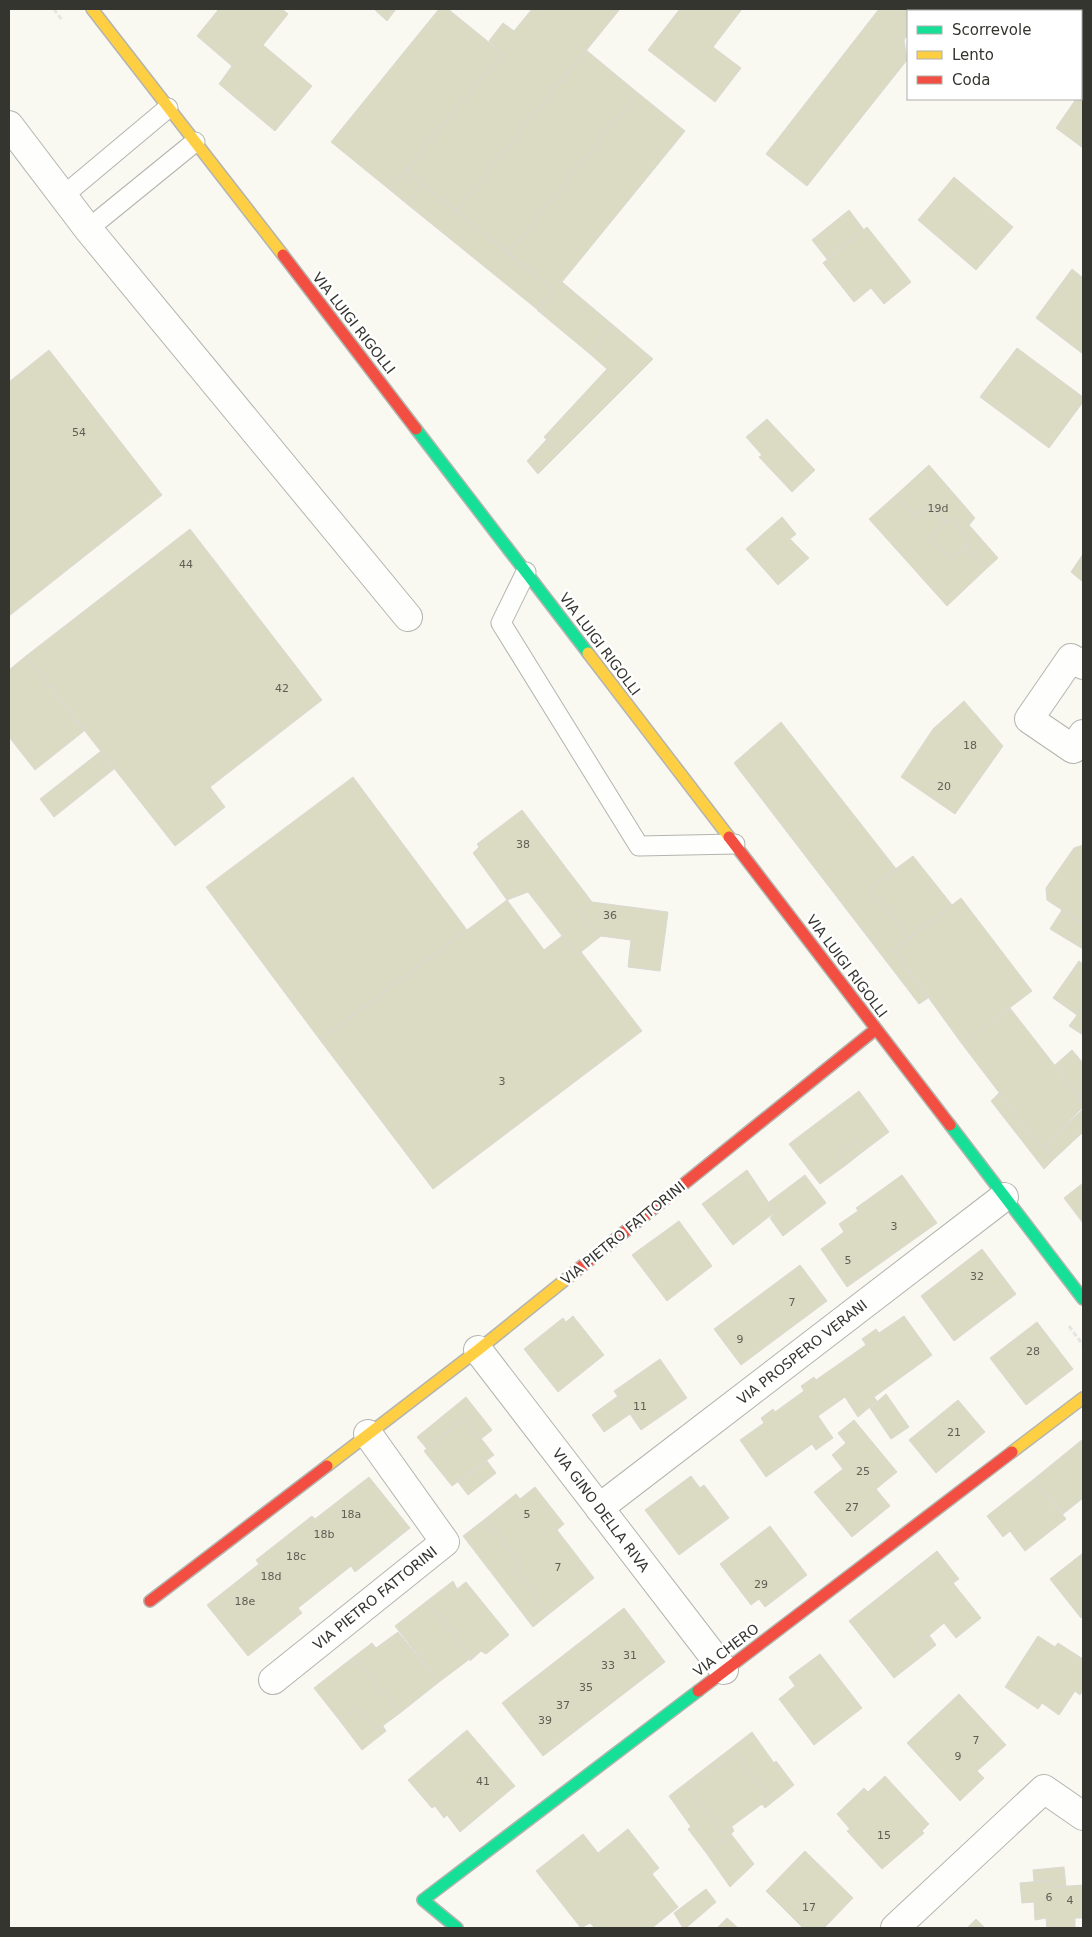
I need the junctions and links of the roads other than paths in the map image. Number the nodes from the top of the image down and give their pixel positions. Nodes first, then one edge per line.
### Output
1 (92, 9) edge
2 (168, 108) junction
3 (9, 125) edge
4 (195, 142) junction
5 (63, 196) junction
6 (88, 229) junction
7 (526, 572) junction
8 (408, 618) dead end
9 (1083, 665) edge
10 (1083, 734) edge
11 (735, 844) junction
12 (876, 1029) junction
13 (1004, 1197) junction
14 (1083, 1299) edge
15 (478, 1350) junction
16 (1083, 1398) edge
17 (368, 1434) junction
18 (599, 1508) junction
19 (150, 1602) dead end
20 (724, 1670) junction
21 (273, 1680) dead end
22 (1083, 1816) edge
23 (457, 1928) edge
24 (895, 1928) edge

1 - 2 street, VIA LUIGI RIGOLLI
2 - 4 street, VIA LUIGI RIGOLLI
2 - 5 lane
3 - 5 street
4 - 6 lane
4 - 7 street, VIA LUIGI RIGOLLI
5 - 6 street
6 - 8 street
7 - 11 street, VIA LUIGI RIGOLLI
7 - 11 lane
9 - 10 street
11 - 12 street, VIA LUIGI RIGOLLI
12 - 13 street, VIA LUIGI RIGOLLI
12 - 15 street, VIA PIETRO FATTORINI
13 - 14 street, VIA LUIGI RIGOLLI
13 - 18 street, VIA PROSPERO VERANI
15 - 17 street, VIA PIETRO FATTORINI
15 - 18 street, VIA GINO DELLA RIVA
16 - 20 street, VIA CHERO
17 - 19 street, VIA PIETRO FATTORINI
17 - 21 street, VIA PIETRO FATTORINI
18 - 20 street, VIA GINO DELLA RIVA
20 - 23 street, VIA CHERO
22 - 24 street

